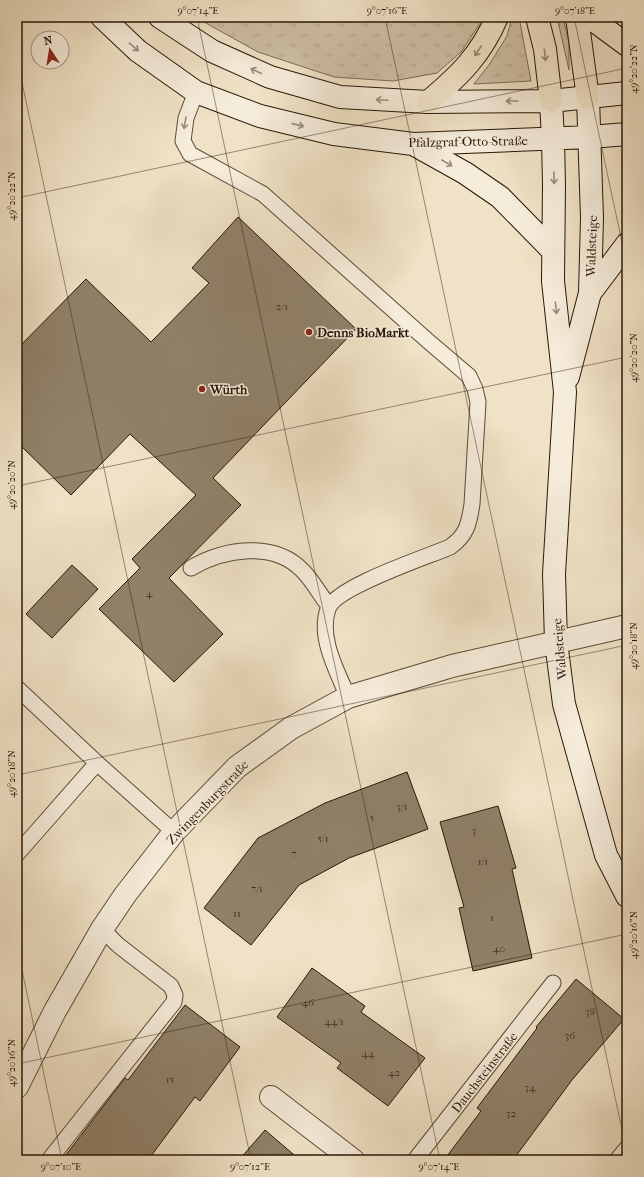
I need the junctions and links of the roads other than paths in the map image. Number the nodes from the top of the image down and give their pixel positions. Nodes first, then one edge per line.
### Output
1 (102, 17) edge
2 (160, 17) edge
3 (497, 17) edge
4 (538, 17) edge
5 (577, 17) edge
6 (589, 17) edge
7 (627, 45) edge
8 (196, 92) junction
9 (627, 93) edge
10 (588, 98) junction
11 (551, 101) junction
12 (428, 102) junction
13 (627, 134) edge
14 (590, 137) junction
15 (553, 139) junction
16 (413, 144) junction
17 (627, 244) edge
18 (553, 251) junction
19 (590, 293) junction
20 (565, 392) junction
21 (190, 568) dead end
22 (329, 606) junction
23 (627, 626) edge
24 (556, 642) junction
25 (17, 688) edge
26 (348, 696) junction
27 (97, 763) junction
28 (174, 832) junction
29 (17, 854) edge
30 (627, 896) edge
31 (102, 929) junction
32 (553, 983) dead end
33 (17, 1087) edge
34 (271, 1097) dead end
35 (627, 1148) edge
36 (50, 1160) edge
37 (353, 1160) edge
38 (415, 1160) edge
39 (617, 1160) edge

1 -> 8 street, Pfalzgraf-Otto-Straße
12 -> 2 street
3 -> 12 highway
4 -> 11 highway
5 - 10 highway
6 - 7 highway
8 -> 16 street, Pfalzgraf-Otto-Straße
8 -> 22 lane
9 - 10 street
10 - 11 street
10 - 14 street, Waldsteige
11 -> 12 street
11 - 15 street, Waldsteige
13 - 14 street, Pfalzgraf-Otto-Straße
14 - 15 street, Pfalzgraf-Otto-Straße
14 - 19 street, Waldsteige
15 - 16 street, Pfalzgraf-Otto-Straße
15 -> 18 street, Waldsteige
16 -> 18 street
17 - 19 street
18 -> 20 street, Waldsteige
19 - 20 street, Waldsteige
20 - 24 street, Waldsteige
21 - 22 lane
22 - 26 lane
23 - 24 street, Zwingenburgstraße
24 - 26 street, Zwingenburgstraße
24 - 30 street, Waldsteige
25 - 27 lane
26 - 28 street, Zwingenburgstraße
27 - 28 lane
27 - 29 lane
28 - 31 street, Zwingenburgstraße
31 - 33 street, Zwingenburgstraße
31 - 36 lane
32 - 38 lane, Dauchsteinstraße
34 - 37 street
35 - 39 lane

